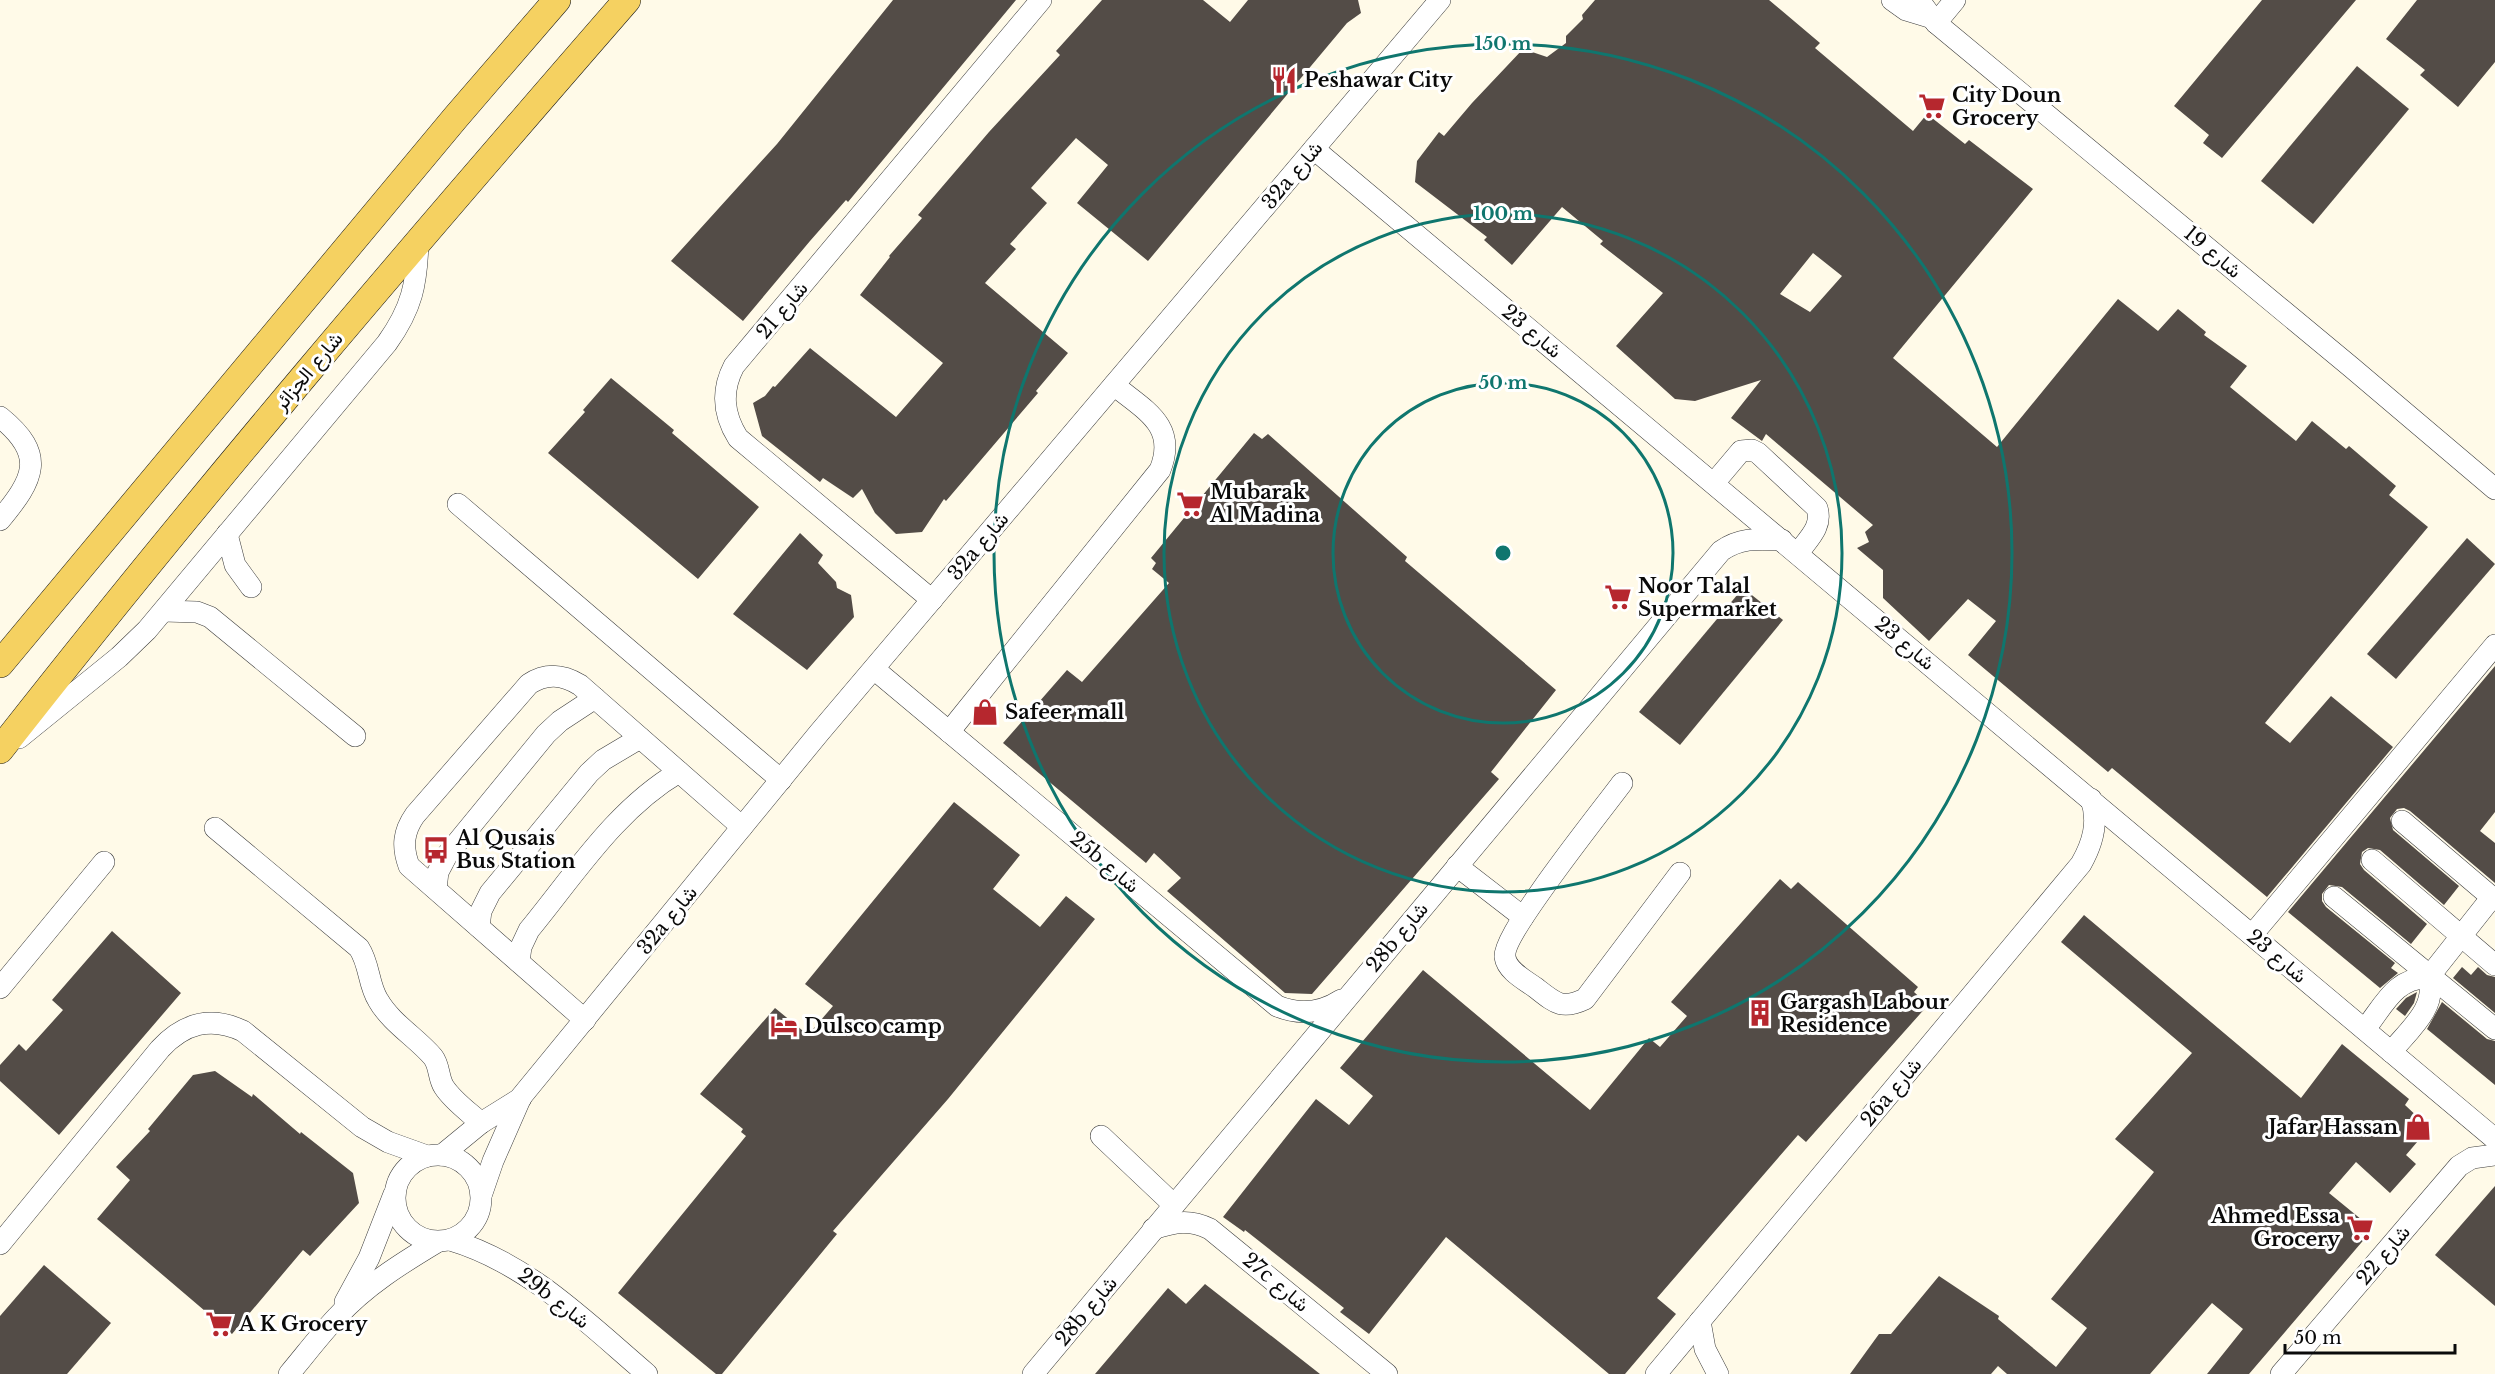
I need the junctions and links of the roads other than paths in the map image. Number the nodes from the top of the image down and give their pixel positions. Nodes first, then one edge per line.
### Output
1 (557, 0) edge
2 (627, 0) edge
3 (1041, 0) edge
4 (1892, 0) edge
5 (1955, 0) edge
6 (1436, 2) edge
7 (542, 11) edge
8 (1928, 14) edge
9 (1314, 149) junction
10 (418, 241) junction
11 (1114, 385) junction
12 (0, 417) edge
13 (1713, 483) junction
14 (2495, 489) edge
15 (458, 504) dead end
16 (0, 520) edge
17 (227, 534) junction
18 (1790, 547) junction
19 (251, 587) dead end
20 (932, 600) junction
21 (164, 611) junction
22 (2495, 645) edge
23 (0, 664) edge
24 (874, 669) junction
25 (595, 698) junction
26 (949, 732) junction
27 (355, 736) dead end
28 (640, 738) junction
29 (0, 752) edge
30 (679, 772) junction
31 (781, 780) junction
32 (1622, 783) dead end
33 (2091, 798) junction
34 (2402, 821) dead end
35 (742, 827) junction
36 (215, 828) dead end
37 (2372, 860) dead end
38 (104, 862) dead end
39 (1457, 866) junction
40 (1680, 873) dead end
41 (436, 889) junction
42 (2334, 897) dead end
43 (2493, 898) edge
44 (1523, 917) junction
45 (479, 927) junction
46 (2252, 935) junction
47 (2461, 936) junction
48 (519, 962) junction
49 (2495, 964) edge
50 (2428, 977) junction
51 (0, 988) edge
52 (1349, 994) junction
53 (585, 1020) junction
54 (2365, 1029) junction
55 (2495, 1029) edge
56 (2391, 1052) junction
57 (521, 1097) junction
58 (481, 1123) junction
59 (1101, 1136) dead end
60 (2495, 1139) edge
61 (434, 1155) junction
62 (2495, 1155) edge
63 (395, 1191) junction
64 (482, 1193) junction
65 (1174, 1205) junction
66 (1153, 1229) junction
67 (444, 1241) junction
68 (0, 1244) edge
69 (338, 1316) junction
70 (1700, 1321) junction
71 (289, 1374) edge
72 (647, 1374) edge
73 (1033, 1374) edge
74 (1387, 1374) edge
75 (1656, 1374) edge
76 (1718, 1374) edge
77 (2281, 1374) edge

1 - 7 main road
2 - 10 main road, شارع الجزائر
3 - 20 street, شارع 21
4 - 8 street, شارع 19
5 - 8 street
6 - 9 street, 32a شارع
7 - 23 main road
8 - 14 street, شارع 19
9 - 11 street, 32a شارع
9 - 13 street, شارع 23
10 - 17 street
10 - 29 main road, شارع الجزائر
11 - 20 street, 32a شارع
11 - 26 street
12 - 16 street
13 - 18 street, شارع 23
13 - 18 street
15 - 31 street
17 - 19 street
17 - 21 street
18 - 33 street, شارع 23
18 - 39 street, 28b شارع
20 - 24 street, 32a شارع
21 - 27 street
21 - 29 street
22 - 46 street
24 - 26 street, 25b شارع
24 - 31 street, 32a شارع
25 - 28 street
25 - 41 street
25 - 41 street
26 - 52 street, 25b شارع
28 - 30 street
28 - 45 street
30 - 35 street
30 - 48 street
31 - 35 street, 32a شارع
32 - 44 street
33 - 46 street, شارع 23
33 - 70 street, 26a شارع
34 - 43 street
35 - 53 street, 32a شارع
36 - 58 street
37 - 47 street
38 - 51 street
39 - 44 street
39 - 52 street, 28b شارع
40 - 44 street
41 - 45 street
42 - 50 street
43 - 47 street
45 - 48 street
46 - 54 street, شارع 23
47 - 49 street
47 - 50 street
48 - 53 street
50 - 54 street
50 - 55 street
50 - 56 street
52 - 65 street, 28b شارع
53 - 57 street, 32a شارع
54 - 56 street, شارع 23
56 - 60 street, شارع 23
57 - 58 street, 32a شارع
57 - 64 street, 32a شارع
58 - 61 street, 32a شارع
59 - 65 street
61 - 63 street
61 - 64 street
61 - 68 street
62 - 77 street, شارع 22
63 - 67 street
63 - 69 street
64 - 67 street
65 - 66 street, 28b شارع
66 - 73 street, 28b شارع
66 - 74 street, 27c شارع
67 - 69 street
67 - 72 street, 29b شارع
69 - 71 street
70 - 75 street, 26a شارع
70 - 76 street

